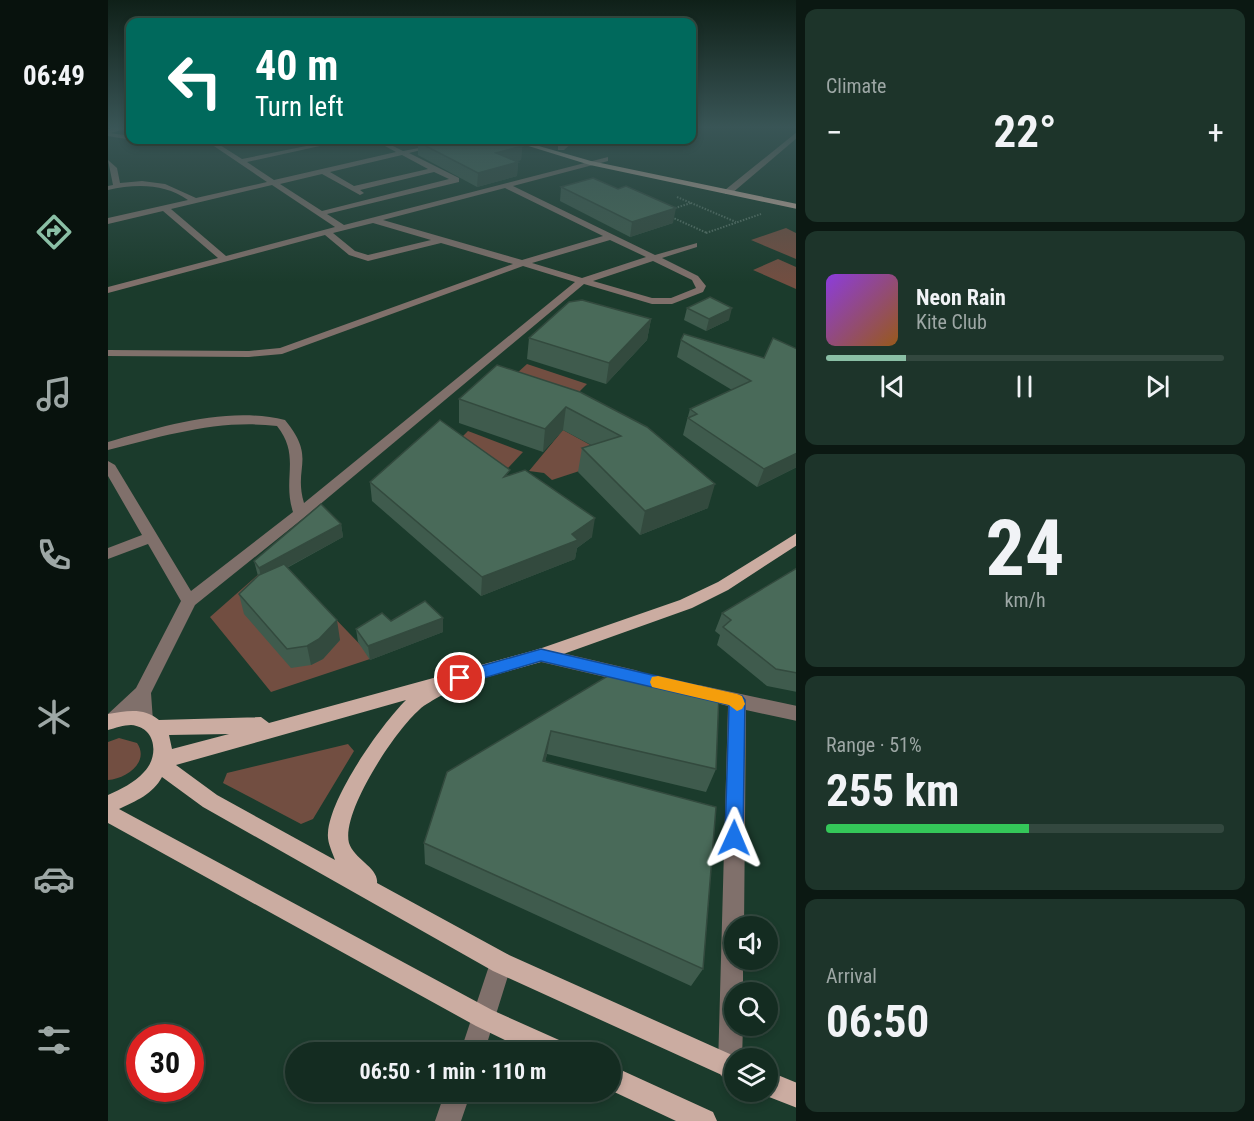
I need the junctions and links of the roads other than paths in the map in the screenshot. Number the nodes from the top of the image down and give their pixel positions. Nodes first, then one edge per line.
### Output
1 (115, 178) edge
2 (266, 178) edge
3 (293, 178) edge
4 (335, 178) edge
5 (400, 178) edge
6 (453, 178) edge
7 (531, 178) edge
8 (673, 178) edge
9 (686, 178) edge
10 (744, 178) edge
11 (273, 183) junction
12 (505, 185) junction
13 (117, 186) junction
14 (108, 188) edge
15 (353, 189) junction
16 (731, 189) junction
17 (796, 198) edge
18 (373, 200) junction
19 (195, 201) junction
20 (792, 206) edge
21 (165, 208) junction
22 (319, 214) junction
23 (373, 220) junction
24 (108, 221) edge
25 (342, 228) junction
26 (326, 232) junction
27 (610, 237) junction
28 (441, 240) junction
29 (694, 245) road end
30 (653, 258) junction
31 (224, 259) junction
32 (522, 263) junction
33 (108, 278) edge
34 (582, 281) junction
35 (112, 289) edge
36 (108, 353) edge
37 (108, 446) edge
38 (108, 465) edge
39 (302, 513) junction
40 (152, 537) junction
41 (796, 538) edge
42 (108, 555) edge
43 (189, 601) junction
44 (541, 655) junction
45 (460, 678) junction
46 (656, 682) edge
47 (679, 687) edge
48 (141, 693) junction
49 (737, 700) junction
50 (796, 714) edge
51 (111, 721) edge
52 (150, 724) junction
53 (282, 725) junction
54 (162, 762) junction
55 (108, 804) edge
56 (108, 813) edge
57 (422, 919) junction
58 (501, 963) junction
59 (484, 1018) junction
60 (476, 1042) edge
61 (535, 1042) edge
62 (732, 1048) edge
63 (724, 1064) edge
64 (621, 1082) edge
65 (778, 1088) edge
66 (796, 1096) edge
67 (455, 1102) edge
68 (448, 1121) edge
69 (704, 1121) edge

1 - 13 street
2 - 11 street
3 - 11 street
4 - 15 street
5 - 15 street
6 - 18 street
7 - 12 street
8 - 16 main road
9 - 16 main road
10 - 16 street
11 - 19 street
11 - 22 street
12 - 23 street
12 - 27 street
13 - 14 street
13 - 19 street
15 - 18 street
16 - 17 main road
16 - 20 main road
18 - 22 street
19 - 21 street
21 - 24 street
21 - 31 street
22 - 25 street
23 - 25 street
23 - 28 street
25 - 26 street
26 - 28 street
26 - 31 street
27 - 30 street
27 - 32 street
28 - 32 street
29 - 30 street
30 - 34 street
30 - 34 street
31 - 35 street
32 - 34 street
32 - 36 street
33 - 35 street
34 - 39 street
37 - 39 street
38 - 40 street
39 - 43 street
40 - 42 street
40 - 43 street
41 - 44 main road
43 - 48 street
44 - 45 main road
44 - 46 street
45 - 53 main road
45 - 57 main road
47 - 49 street
48 - 51 street
48 - 52 street
49 - 50 street
49 - 62 street
51 - 52 main road
52 - 53 main road
52 - 54 main road
53 - 54 main road
54 - 55 main road
54 - 57 main road
56 - 59 main road
57 - 58 main road
58 - 59 street
58 - 63 main road
59 - 60 street
59 - 61 main road
64 - 69 main road
65 - 66 main road
67 - 68 street

